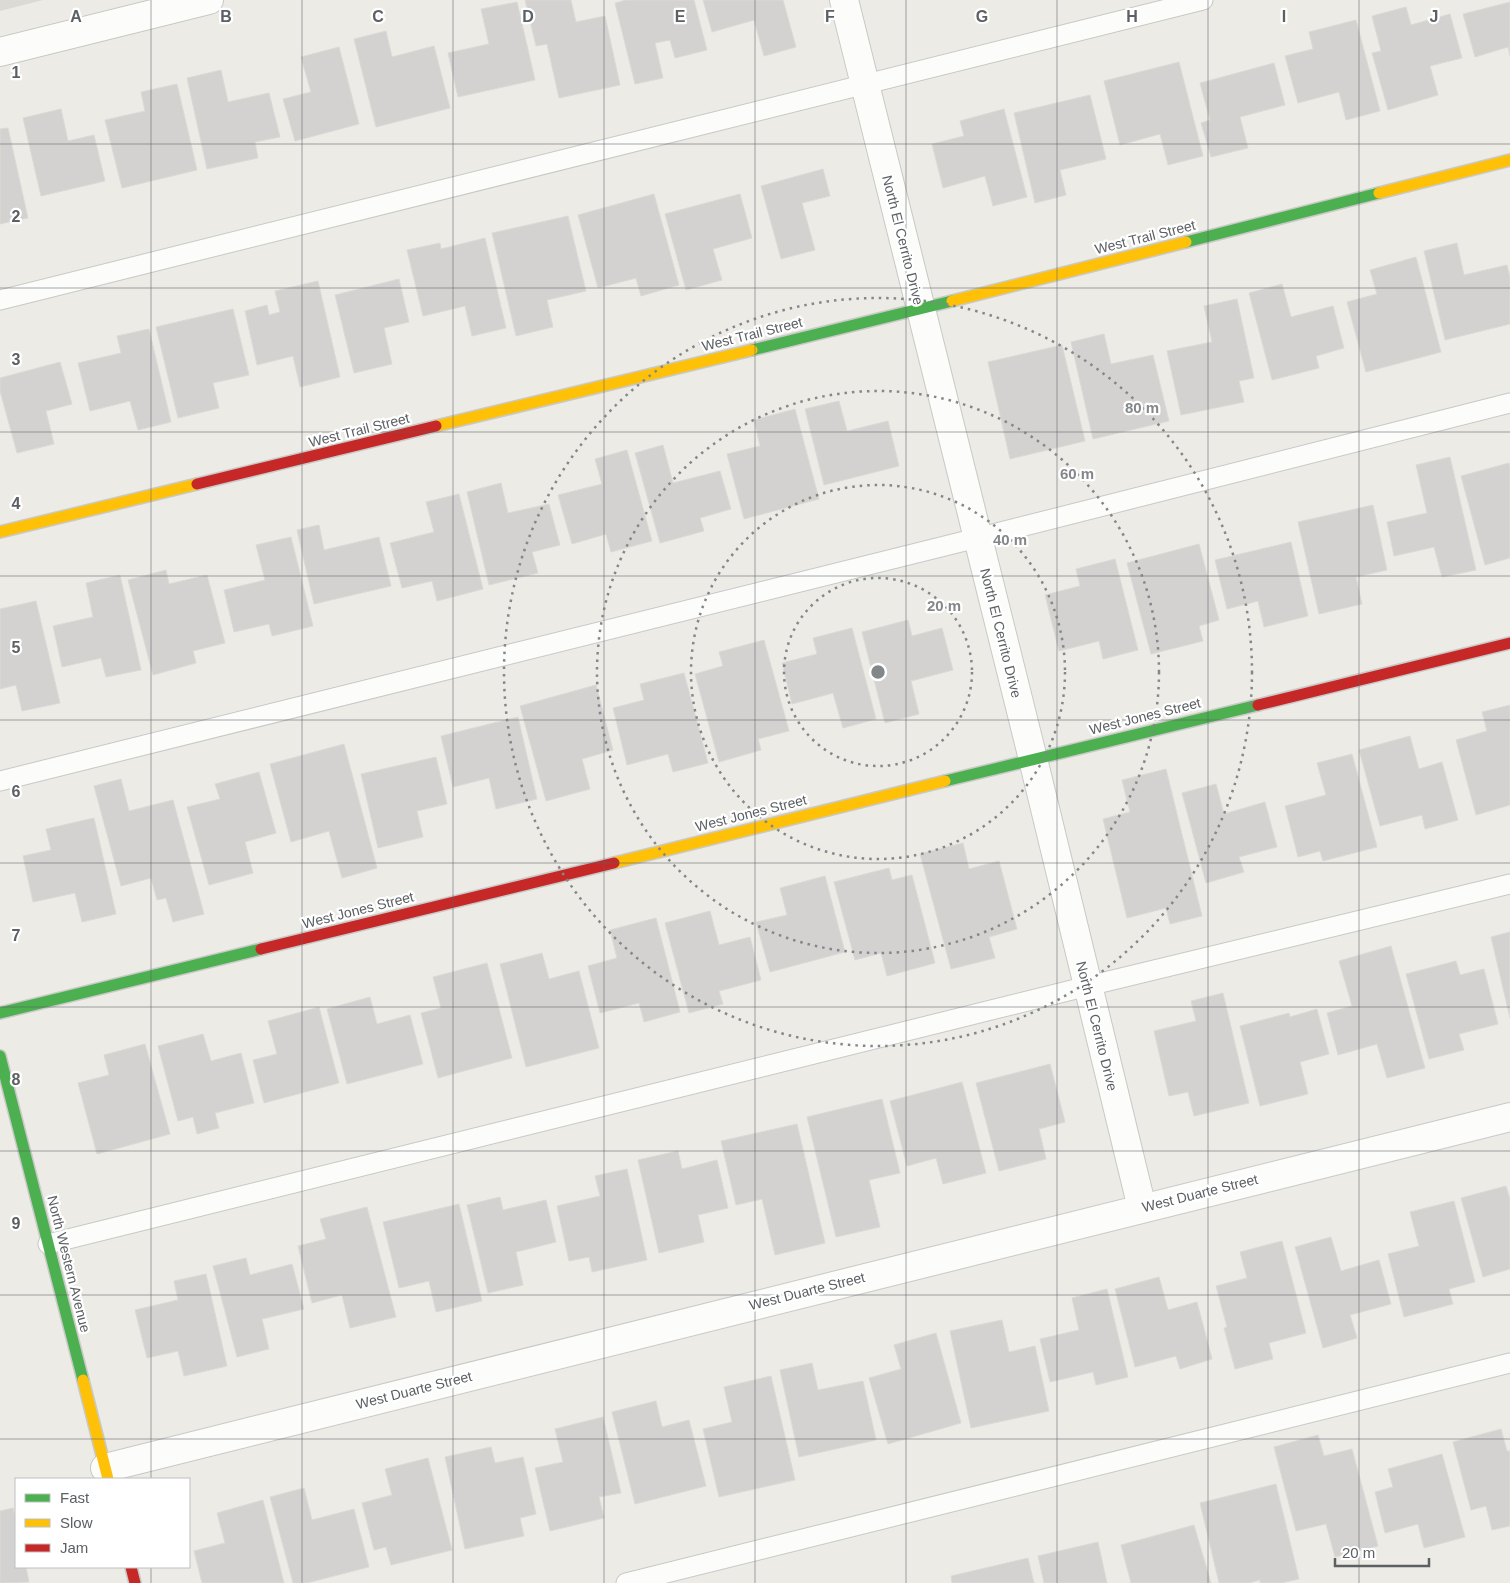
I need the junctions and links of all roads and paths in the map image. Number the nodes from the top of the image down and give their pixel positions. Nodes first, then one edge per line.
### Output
1 (209, 0) edge
2 (844, 0) edge
3 (1203, 0) edge
4 (0, 52) edge
5 (865, 84) junction
6 (1510, 160) edge
7 (0, 300) edge
8 (920, 309) junction
9 (1510, 403) edge
10 (0, 532) edge
11 (977, 538) junction
12 (1510, 643) edge
13 (1032, 759) junction
14 (0, 781) edge
15 (1510, 884) edge
16 (1088, 986) junction
17 (0, 1013) edge
18 (0, 1056) edge
19 (1510, 1117) edge
20 (1142, 1208) junction
21 (48, 1244) junction
22 (1510, 1363) edge
23 (107, 1473) edge
24 (131, 1568) edge
25 (135, 1583) edge
26 (626, 1583) edge

1 - 4 street
2 - 5 street, North El Cerrito Drive
3 - 5 lane
5 - 7 lane
5 - 8 street, North El Cerrito Drive
6 - 8 street, West Trail Street
8 - 10 street, West Trail Street
8 - 11 street, North El Cerrito Drive
9 - 11 lane
11 - 13 street, North El Cerrito Drive
11 - 14 lane
12 - 13 street, West Jones Street
13 - 16 street, North El Cerrito Drive
13 - 17 street, West Jones Street
15 - 16 lane
16 - 20 street, North El Cerrito Drive
16 - 21 lane
18 - 21 street, North Western Avenue
19 - 20 street, West Duarte Street
20 - 23 street, West Duarte Street
21 - 23 street, North Western Avenue
22 - 26 lane
24 - 25 street

